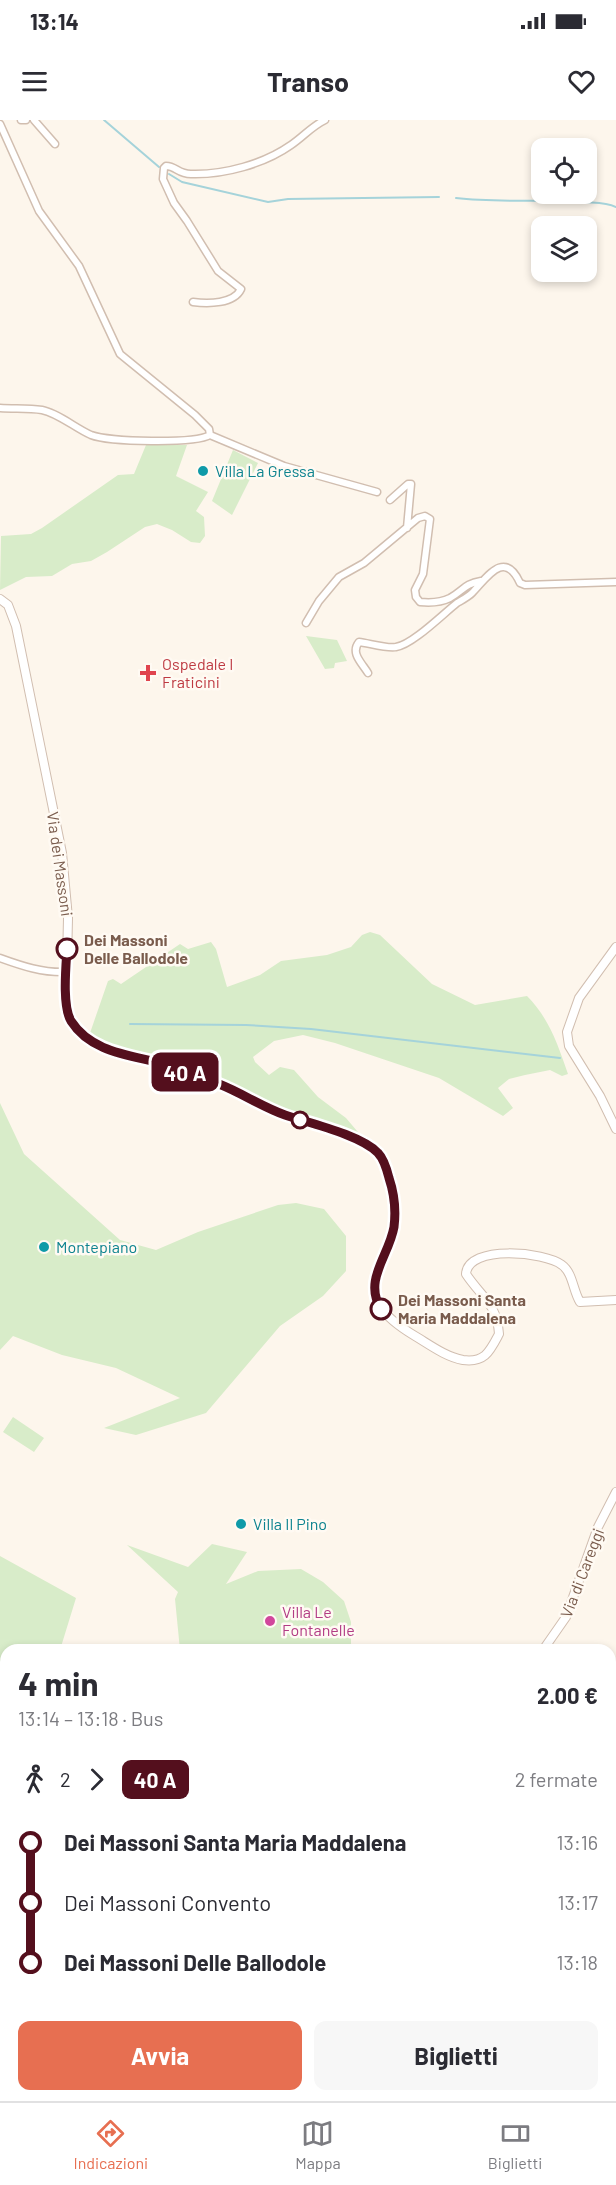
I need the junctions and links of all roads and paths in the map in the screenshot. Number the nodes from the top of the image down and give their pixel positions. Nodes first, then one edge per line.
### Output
1 (21, 120) edge
2 (26, 120) edge
3 (34, 120) edge
4 (325, 120) edge
5 (0, 124) edge
6 (56, 144) dead end
7 (193, 302) dead end
8 (0, 408) edge
9 (210, 435) junction
10 (377, 492) dead end
11 (390, 500) dead end
12 (407, 529) junction
13 (481, 581) junction
14 (616, 582) edge
15 (0, 599) edge
16 (306, 622) dead end
17 (369, 673) dead end
18 (616, 947) edge
19 (0, 958) edge
20 (66, 972) junction
21 (616, 1129) edge
22 (616, 1300) edge
23 (616, 1492) edge
24 (547, 1644) edge

1 - 2 street
3 - 6 street
4 - 7 street
5 - 9 street
8 - 9 street
9 - 10 street
11 - 12 street
12 - 13 street
12 - 16 street
13 - 14 street
13 - 17 street
15 - 20 street, Via dei Massoni
18 - 21 street
19 - 20 street
20 - 22 street, Via dei Massoni
23 - 24 street, Via di Careggi

